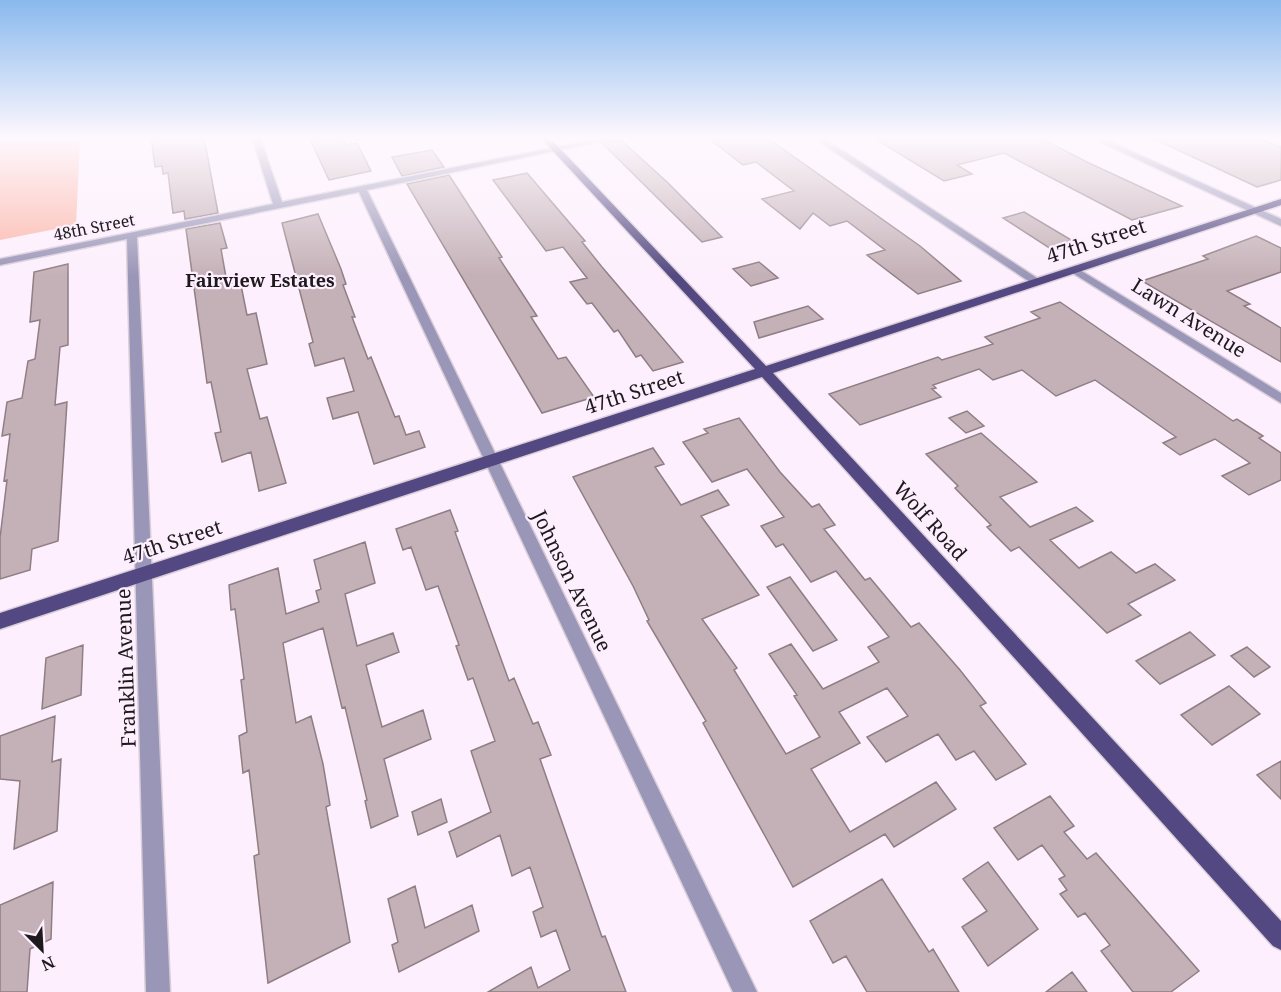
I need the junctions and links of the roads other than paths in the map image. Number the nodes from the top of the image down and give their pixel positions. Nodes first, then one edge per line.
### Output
1 (271, 183) edge
2 (390, 183) edge
3 (587, 183) edge
4 (887, 183) edge
5 (1193, 183) edge
6 (362, 189) junction
7 (1281, 202) edge
8 (278, 205) junction
9 (1253, 211) junction
10 (1281, 223) edge
11 (132, 235) junction
12 (0, 261) edge
13 (1075, 270) junction
14 (1037, 282) junction
15 (765, 372) junction
16 (1281, 399) edge
17 (491, 460) junction
18 (144, 574) junction
19 (0, 621) edge
20 (1281, 938) edge
21 (158, 992) edge
22 (745, 992) edge

1 - 8 street
2 - 6 street, 48th Street
3 - 15 main road, Wolf Road
4 - 14 street
5 - 9 street
6 - 8 street, 48th Street
6 - 17 street, Johnson Avenue
7 - 9 main road, 47th Street
8 - 11 street, 48th Street
9 - 10 street
9 - 13 main road, 47th Street
11 - 12 street, 48th Street
11 - 18 street, Franklin Avenue
13 - 14 main road, 47th Street
13 - 16 street, Lawn Avenue
14 - 15 main road, 47th Street
15 - 17 main road, 47th Street
15 - 20 main road, Wolf Road
17 - 18 main road, 47th Street
17 - 22 street, Johnson Avenue
18 - 19 main road, 47th Street
18 - 21 street, Franklin Avenue

